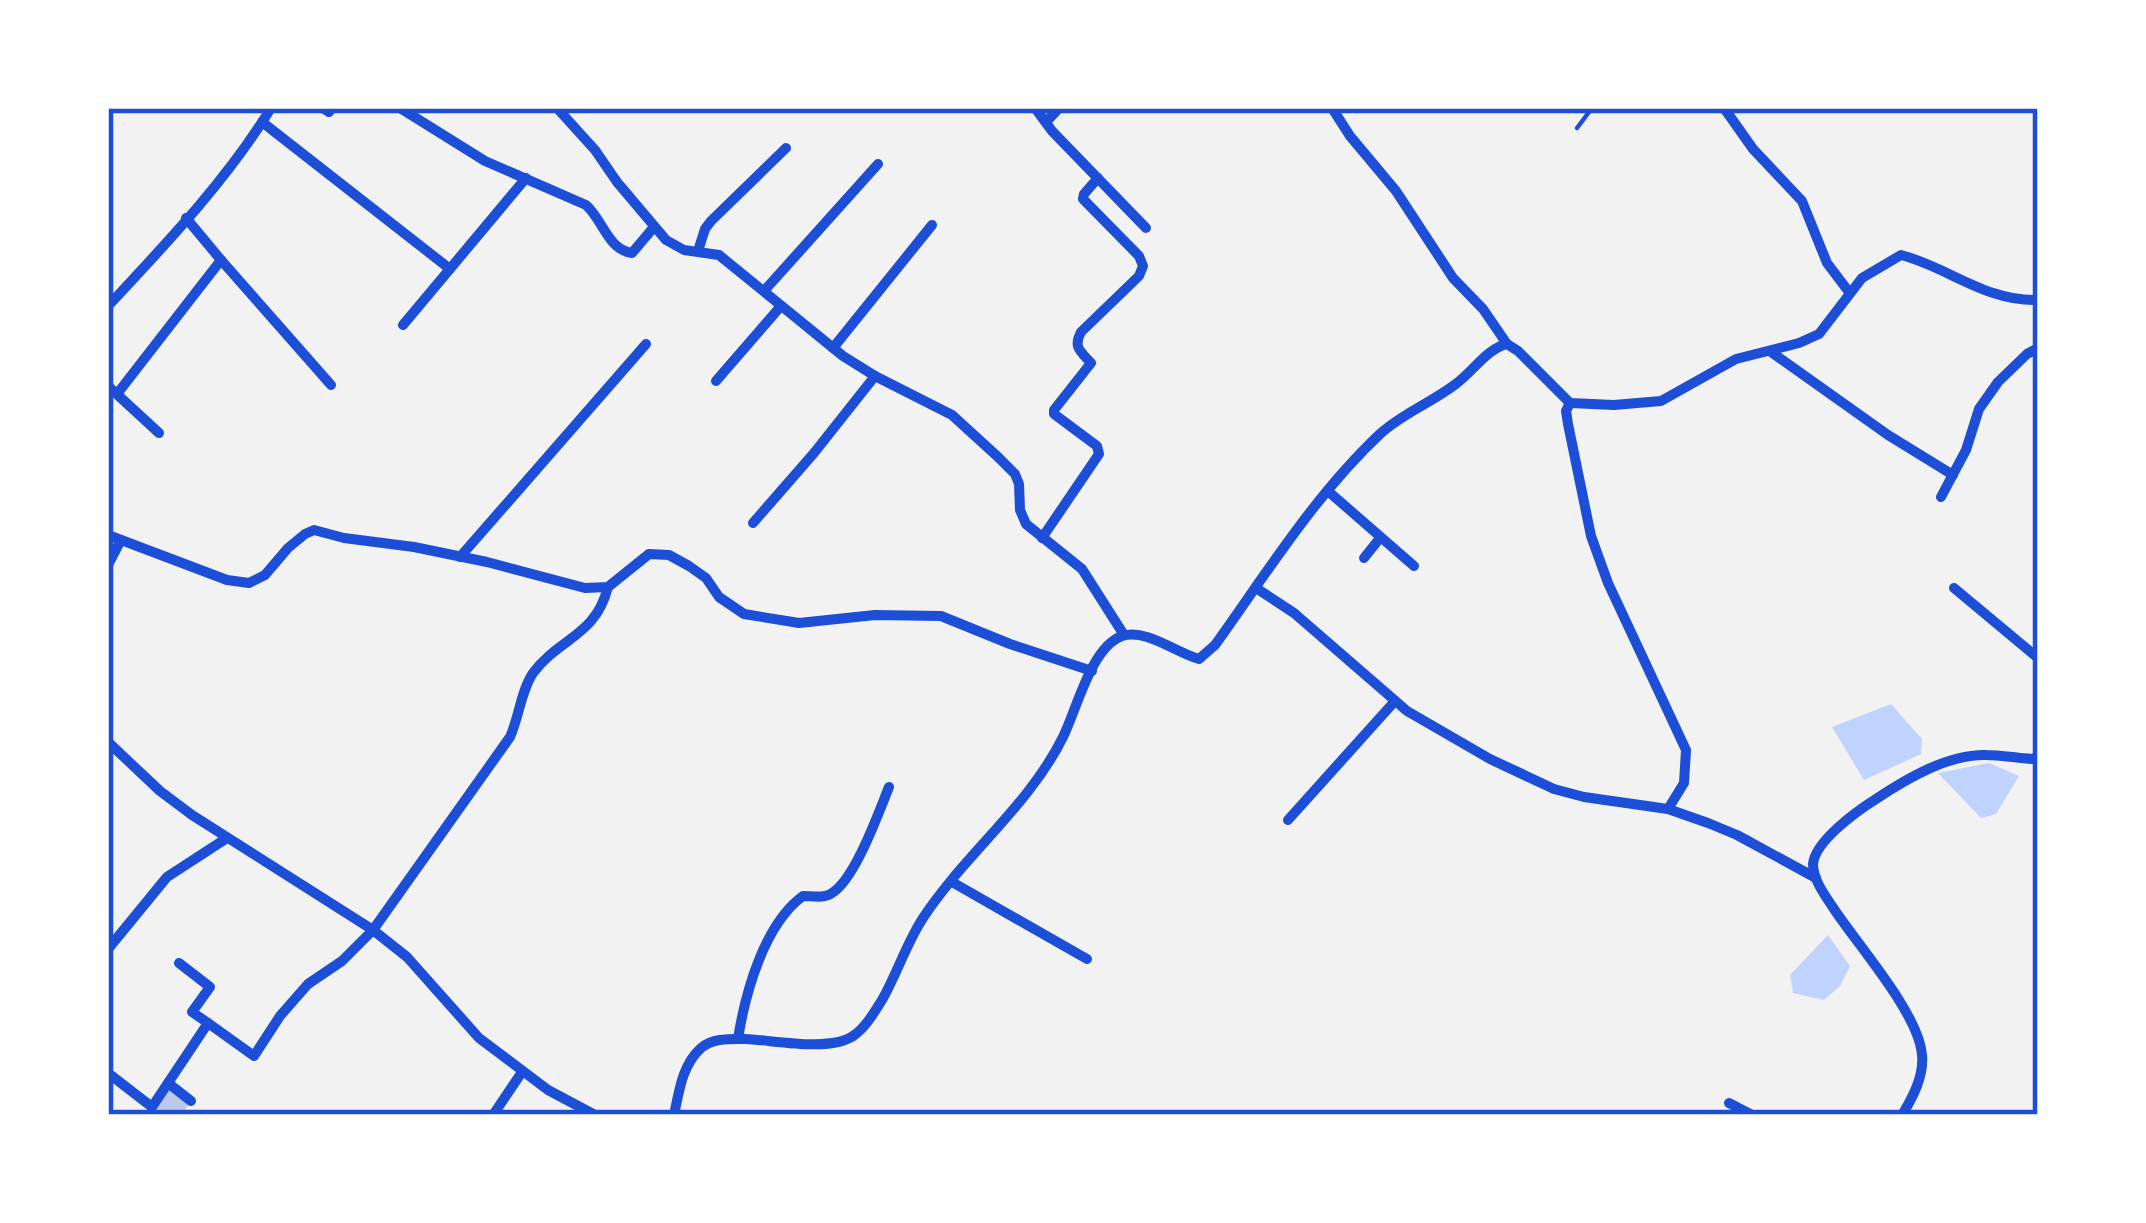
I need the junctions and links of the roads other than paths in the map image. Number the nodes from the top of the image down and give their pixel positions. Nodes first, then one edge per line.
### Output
1 (271, 108) edge
2 (400, 108) edge
3 (1035, 108) edge
4 (1059, 108) edge
5 (1332, 108) edge
6 (1592, 108) edge
7 (1724, 108) edge
8 (566, 111) edge
9 (1047, 121) junction
10 (262, 122) junction
11 (1576, 128) dead end
12 (786, 148) dead end
13 (878, 164) dead end
14 (526, 178) junction
15 (1098, 178) junction
16 (186, 218) junction
17 (932, 225) dead end
18 (654, 227) junction
19 (1146, 228) dead end
20 (698, 251) junction
21 (221, 260) junction
22 (450, 269) junction
23 (764, 291) junction
24 (1849, 292) junction
25 (2038, 300) edge
26 (781, 305) junction
27 (108, 306) edge
28 (403, 325) dead end
29 (646, 344) dead end
30 (1507, 344) junction
31 (833, 348) junction
32 (2038, 348) edge
33 (1771, 352) junction
34 (875, 376) junction
35 (716, 381) dead end
36 (331, 385) dead end
37 (113, 390) edge
38 (1570, 404) junction
39 (159, 433) dead end
40 (1953, 475) junction
41 (1329, 492) junction
42 (1941, 497) dead end
43 (753, 523) dead end
44 (108, 535) edge
45 (1042, 538) junction
46 (1380, 538) junction
47 (121, 540) junction
48 (460, 557) junction
49 (1364, 558) dead end
50 (108, 565) edge
51 (1414, 566) dead end
52 (608, 587) junction
53 (1256, 588) junction
54 (1954, 588) dead end
55 (1124, 635) junction
56 (2038, 658) edge
57 (1092, 671) junction
58 (1395, 701) junction
59 (108, 742) edge
60 (2036, 761) edge
61 (889, 788) dead end
62 (1668, 809) junction
63 (1288, 820) dead end
64 (227, 838) junction
65 (1816, 878) junction
66 (952, 881) junction
67 (373, 930) junction
68 (108, 949) edge
69 (1087, 959) dead end
70 (179, 963) dead end
71 (208, 1023) junction
72 (738, 1039) junction
73 (522, 1072) junction
74 (108, 1073) edge
75 (168, 1083) junction
76 (191, 1101) dead end
77 (1729, 1103) dead end
78 (494, 1115) edge
79 (596, 1115) edge
80 (674, 1115) edge
81 (1752, 1115) edge
82 (1902, 1115) edge

1 - 10 street
2 - 14 street
3 - 9 street
4 - 9 street
5 - 30 street
6 - 11 lane
7 - 24 street
8 - 18 street
9 - 15 street
10 - 16 street
10 - 22 street
12 - 20 street
13 - 23 street
14 - 18 street
14 - 22 street
15 - 19 street
15 - 45 street
16 - 21 street
16 - 27 street
17 - 31 street
18 - 20 street
20 - 23 street
21 - 36 street
21 - 37 street
22 - 28 street
23 - 26 street
24 - 25 street
24 - 33 street
26 - 31 street
26 - 35 street
29 - 48 street
30 - 38 street
30 - 41 street
31 - 34 street
32 - 40 street
33 - 38 street
33 - 40 street
34 - 43 street
34 - 45 street
37 - 39 street
38 - 62 street
40 - 42 street
41 - 46 street
41 - 53 street
44 - 47 street
45 - 55 street
46 - 49 street
46 - 51 street
47 - 48 street
47 - 50 street
48 - 52 street
52 - 57 street
52 - 67 street
53 - 55 street
53 - 58 street
54 - 56 street
55 - 57 street
57 - 66 street
58 - 62 street
58 - 63 street
59 - 64 street
60 - 65 street
61 - 72 street
62 - 65 street
64 - 67 street
64 - 68 street
65 - 82 street
66 - 69 street
66 - 72 street
67 - 71 street
67 - 73 street
70 - 71 street
71 - 75 street
72 - 80 street
73 - 78 street
73 - 79 street
74 - 75 street
75 - 76 street
77 - 81 street

